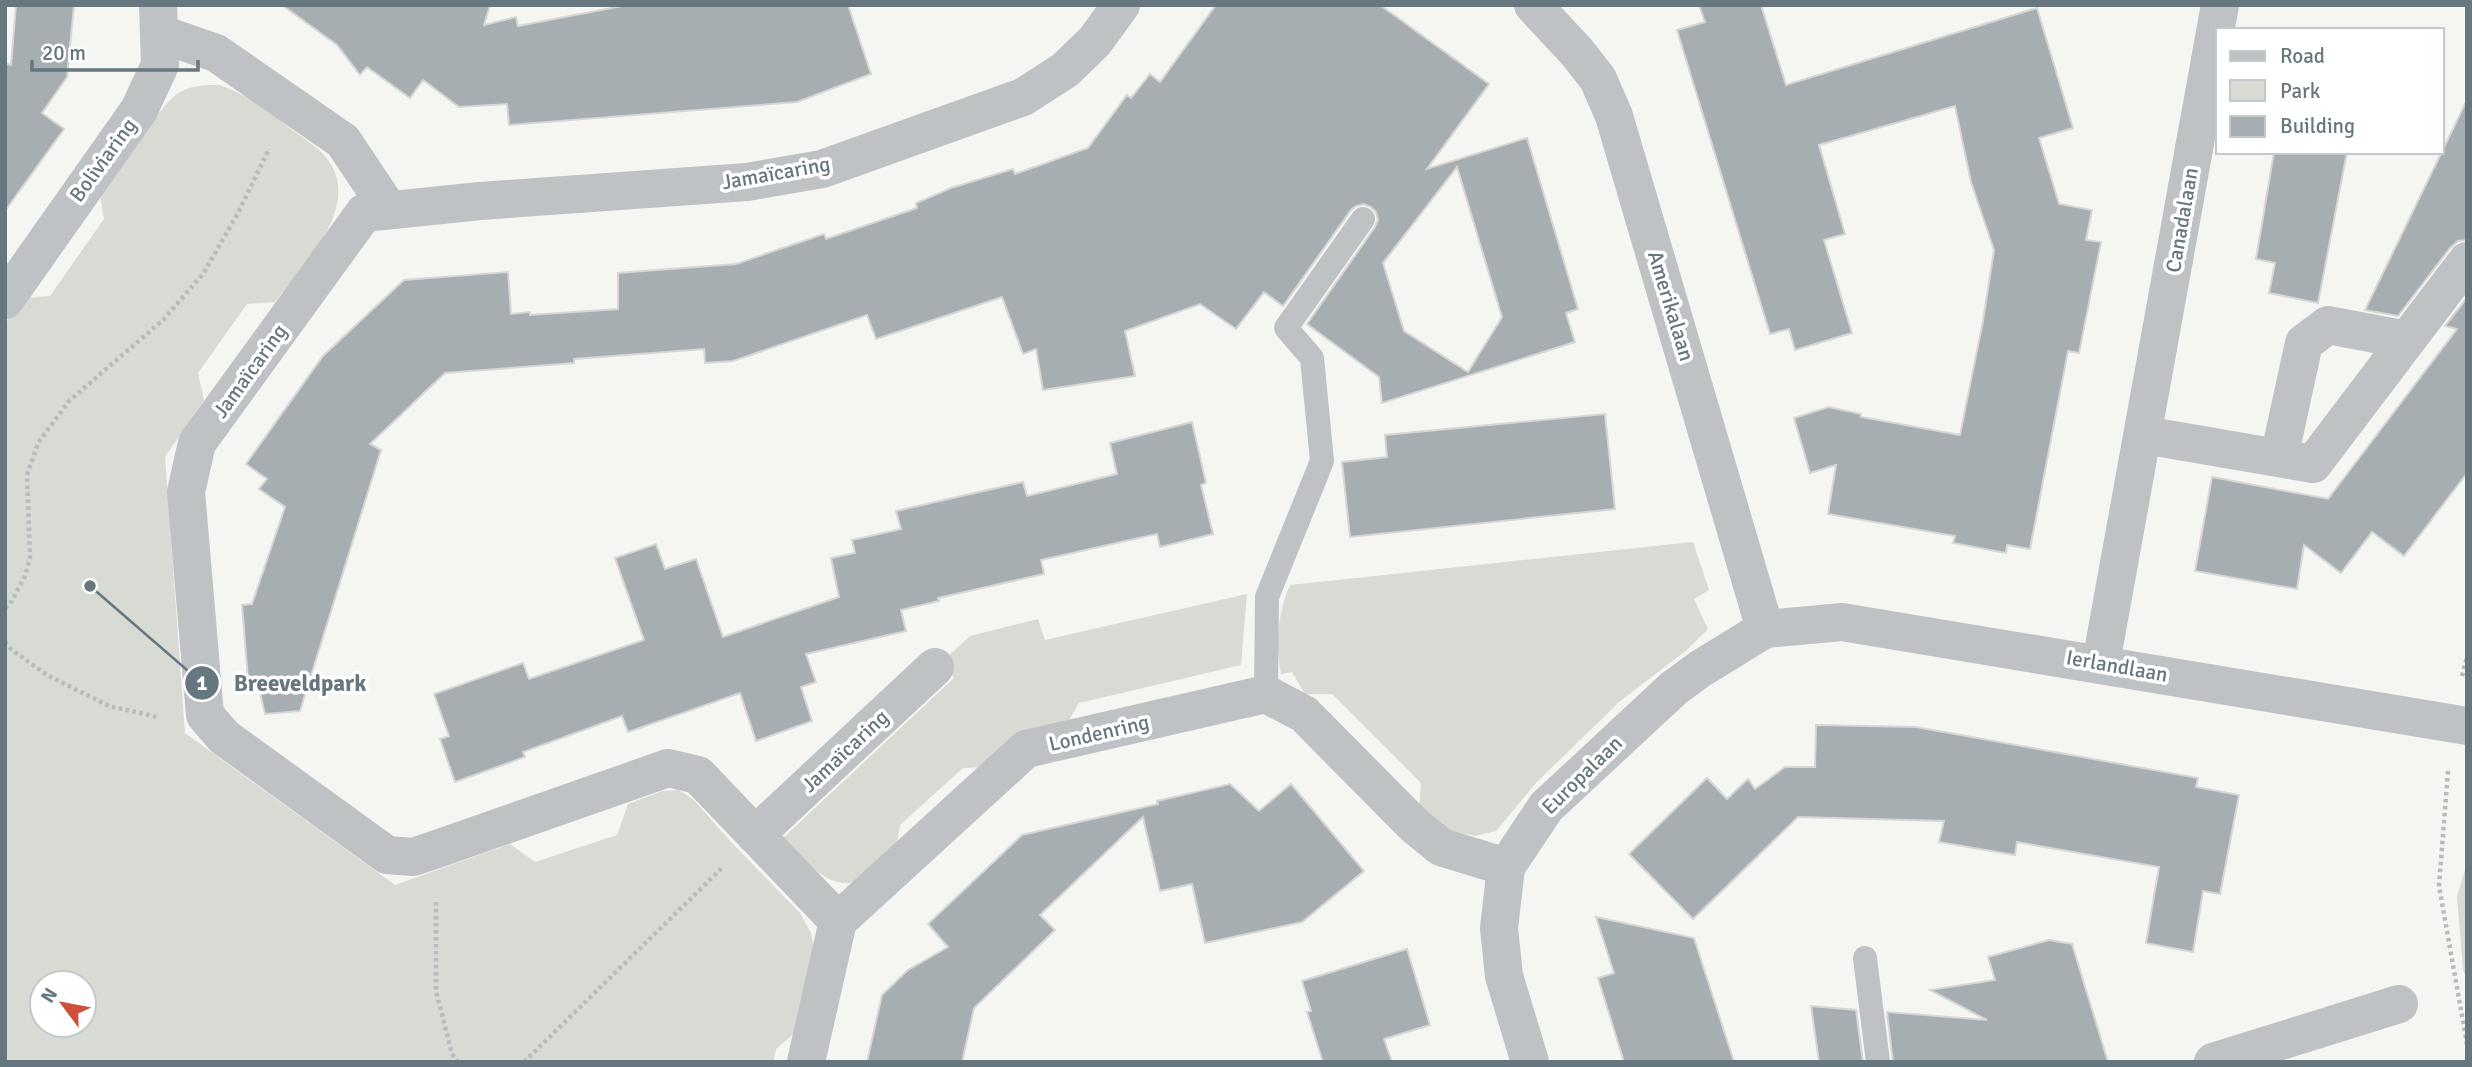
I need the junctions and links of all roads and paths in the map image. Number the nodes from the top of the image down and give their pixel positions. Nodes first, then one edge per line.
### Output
1 (1121, 5) edge
2 (1533, 5) edge
3 (2220, 5) edge
4 (160, 20) edge
5 (293, 106) junction
6 (389, 210) junction
7 (1363, 219) dead end
8 (2467, 261) edge
9 (5, 300) edge
10 (2407, 340) junction
11 (2144, 435) junction
12 (2280, 458) junction
13 (5, 608) edge
14 (1765, 629) junction
15 (5, 642) edge
16 (2467, 657) edge
17 (2101, 663) junction
18 (935, 667) dead end
19 (1266, 694) junction
20 (205, 715) junction
21 (2459, 725) edge
22 (755, 835) junction
23 (438, 849) junction
24 (1506, 867) junction
25 (838, 920) junction
26 (1865, 958) dead end
27 (2399, 1004) dead end
28 (2467, 1044) edge
29 (458, 1062) edge
30 (524, 1062) edge
31 (806, 1062) edge
32 (1530, 1062) edge
33 (1878, 1062) edge
34 (2213, 1062) edge

1 - 6 street, Jamaïcaring
2 - 14 street, Amerikalaan
3 - 11 street, Canadalaan
4 - 5 street
4 - 9 street, Boliviaring
5 - 6 street
5 - 13 path
6 - 20 street, Jamaïcaring
7 - 19 lane
8 - 10 street
10 - 12 street
10 - 12 street
11 - 12 street
11 - 17 street, Canadalaan
14 - 17 street, Ierlandlaan
14 - 24 street, Europalaan
15 - 20 path
16 - 21 path
17 - 21 street, Ierlandlaan
18 - 22 street, Jamaïcaring
19 - 24 street
19 - 25 street, Londenring
20 - 23 street
21 - 28 path
22 - 23 street
22 - 25 street
22 - 30 path
23 - 29 path
24 - 32 street, Europalaan
25 - 31 street
26 - 33 lane
27 - 34 street

